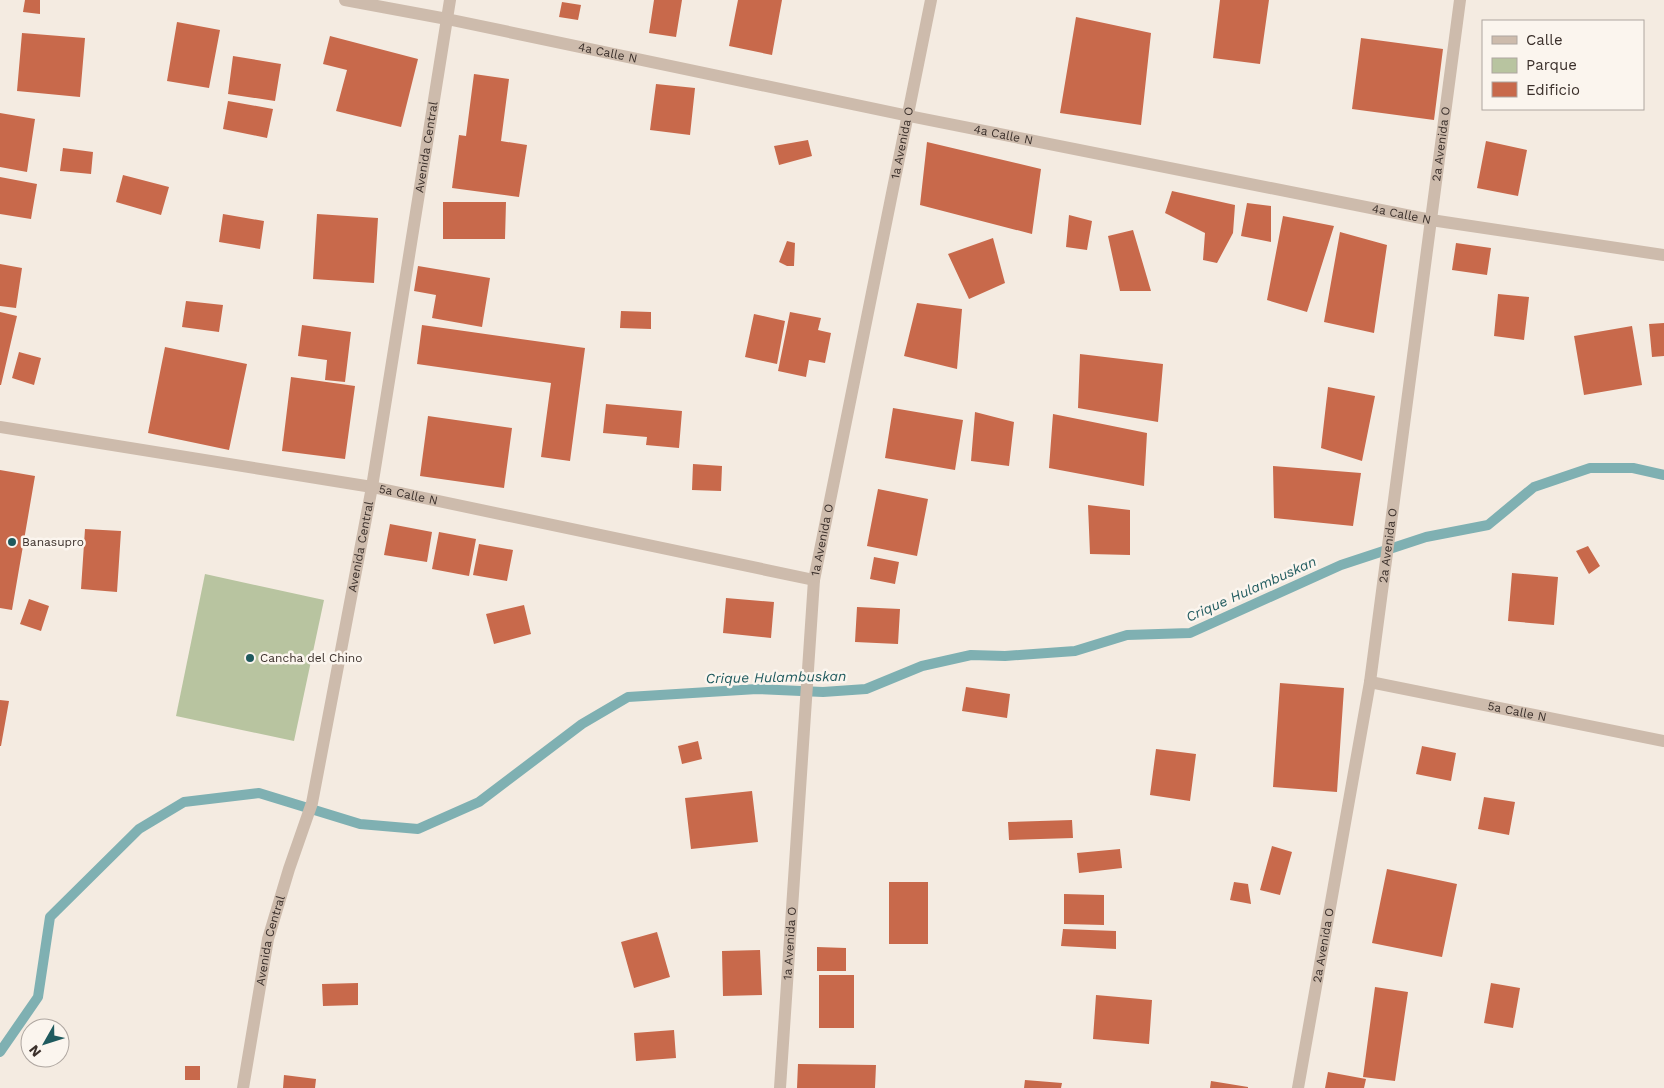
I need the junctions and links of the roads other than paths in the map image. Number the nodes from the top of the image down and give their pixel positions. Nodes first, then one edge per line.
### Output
1 (345, 0) edge
2 (450, 0) edge
3 (931, 0) edge
4 (1460, 0) edge
5 (447, 19) junction
6 (909, 116) junction
7 (1431, 220) junction
8 (1664, 255) edge
9 (0, 427) edge
10 (372, 487) junction
11 (814, 580) junction
12 (1370, 682) junction
13 (1664, 741) edge
14 (243, 1088) edge
15 (780, 1088) edge
16 (1298, 1088) edge

1 - 5 street, 4a Calle N
2 - 5 street, Avenida Central
3 - 6 street, 1a Avenida O
4 - 7 street, 2a Avenida O
5 - 6 street, 4a Calle N
5 - 10 street, Avenida Central
6 - 7 street, 4a Calle N
6 - 11 street, 1a Avenida O
7 - 8 street, 4a Calle N
7 - 12 street, 2a Avenida O
9 - 10 street, 5a Calle N
10 - 11 street, 5a Calle N
10 - 14 street, Avenida Central
11 - 15 street, 1a Avenida O
12 - 13 street, 5a Calle N
12 - 16 street, 2a Avenida O

